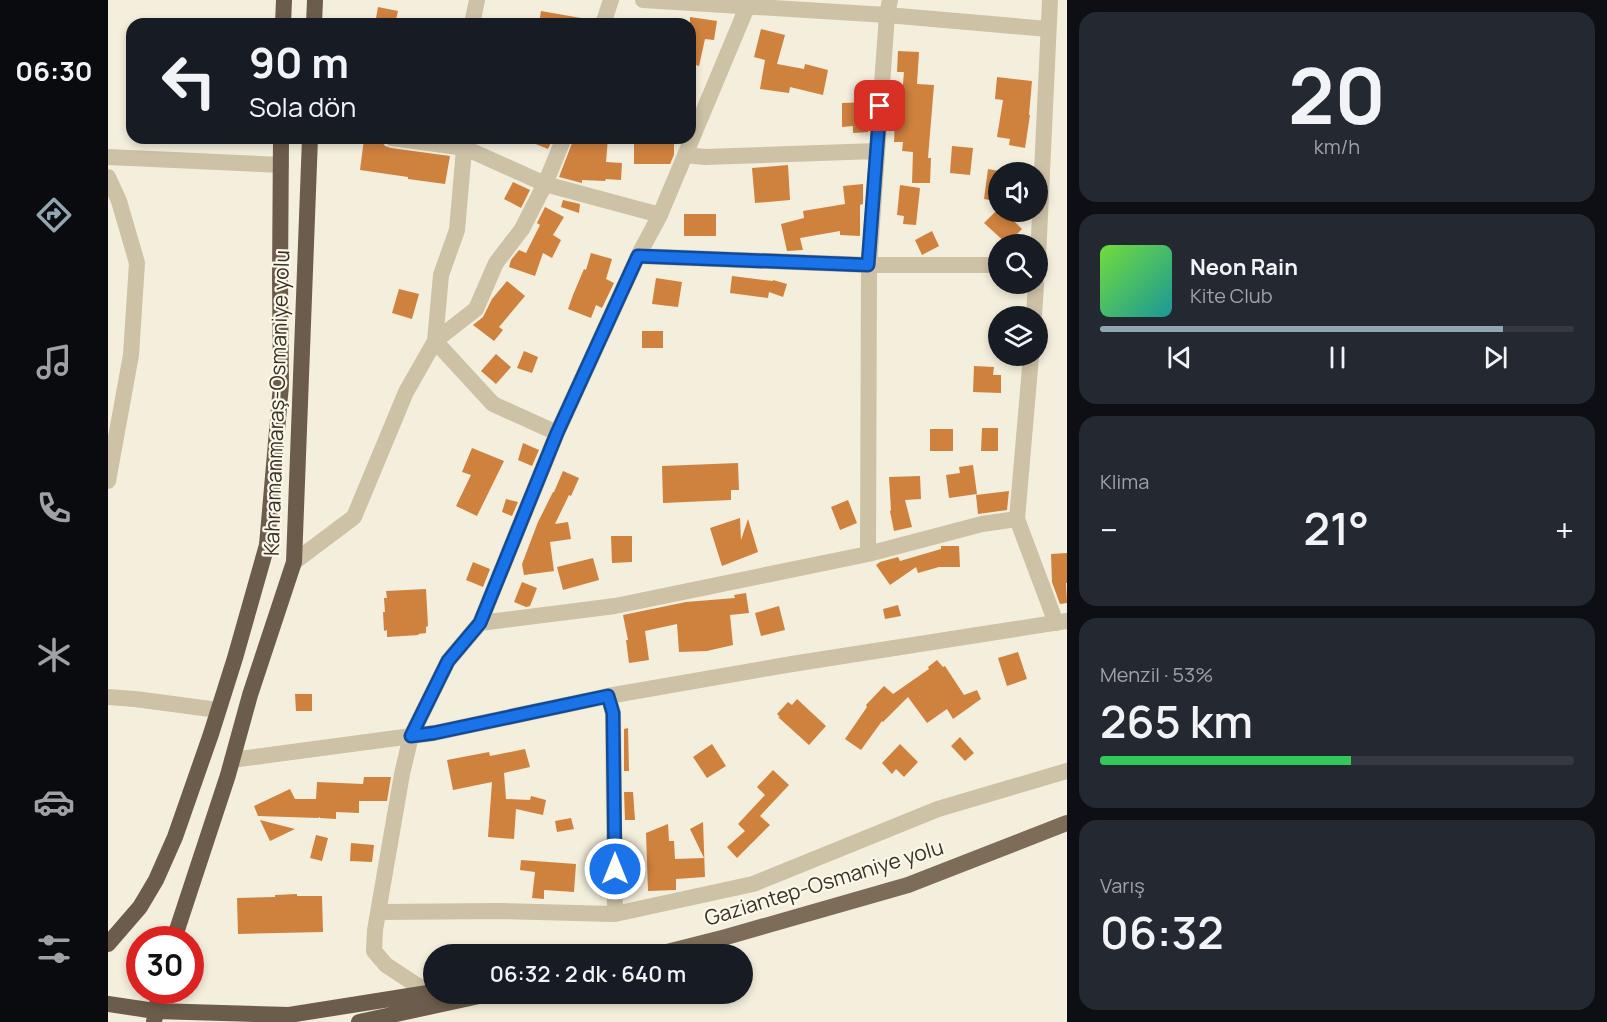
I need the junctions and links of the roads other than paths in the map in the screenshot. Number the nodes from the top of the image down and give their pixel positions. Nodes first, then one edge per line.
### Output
1 (284, 0) edge
2 (315, 0) edge
3 (477, 0) edge
4 (611, 0) edge
5 (643, 0) edge
6 (1050, 0) edge
7 (749, 4) edge
8 (888, 8) edge
9 (284, 18) edge
10 (314, 18) edge
11 (473, 18) edge
12 (605, 18) edge
13 (1048, 29) junction
14 (696, 128) edge
15 (282, 144) edge
16 (310, 144) edge
17 (465, 144) edge
18 (467, 144) edge
19 (562, 144) edge
20 (689, 144) edge
21 (877, 151) junction
22 (685, 155) junction
23 (108, 157) edge
24 (281, 165) junction
25 (108, 177) edge
26 (545, 184) junction
27 (660, 215) junction
28 (1039, 234) edge
29 (638, 256) junction
30 (868, 265) junction
31 (988, 265) edge
32 (435, 341) junction
33 (1029, 366) edge
34 (557, 433) junction
35 (108, 481) edge
36 (1017, 519) junction
37 (867, 554) junction
38 (294, 562) junction
39 (1061, 622) edge
40 (480, 623) junction
41 (608, 696) junction
42 (108, 697) edge
43 (219, 710) junction
44 (411, 736) junction
45 (232, 760) junction
46 (1067, 771) edge
47 (1067, 823) edge
48 (379, 912) junction
49 (615, 914) junction
50 (179, 926) edge
51 (108, 944) edge
52 (698, 944) edge
53 (423, 988) edge
54 (423, 993) edge
55 (108, 1004) edge
56 (443, 1004) edge
57 (154, 1016) edge
58 (362, 1022) edge

1 - 9 highway
2 - 10 highway
3 - 11 street
4 - 12 street
5 - 7 street
6 - 13 street
7 - 8 street
7 - 14 street
8 - 13 street
8 - 21 street
13 - 28 street
15 - 24 highway, Kahramanmaraş-Osmaniye yolu
16 - 38 highway, Kahramanmaraş-Osmaniye yolu
17 - 32 street
18 - 26 street
19 - 26 street
20 - 22 street
21 - 22 street
21 - 30 street
22 - 27 street
23 - 24 street
24 - 43 highway, Kahramanmaraş-Osmaniye yolu
25 - 35 street
26 - 27 street
26 - 32 street
27 - 29 street
29 - 30 street
29 - 34 street
30 - 31 street
30 - 37 street
32 - 34 street
32 - 38 street
33 - 36 street
34 - 40 street
36 - 37 street
36 - 39 street
37 - 40 street
38 - 45 highway, Kahramanmaraş-Osmaniye yolu
39 - 41 street
40 - 44 street
41 - 44 street
41 - 49 street
42 - 43 street
43 - 51 highway, Kahramanmaraş-Osmaniye yolu
44 - 45 street
44 - 48 street
45 - 50 highway, Kahramanmaraş-Osmaniye yolu
46 - 49 street
47 - 52 main road, Gaziantep-Osmaniye yolu
48 - 49 street
48 - 53 street
54 - 57 highway
55 - 57 highway
56 - 58 highway

